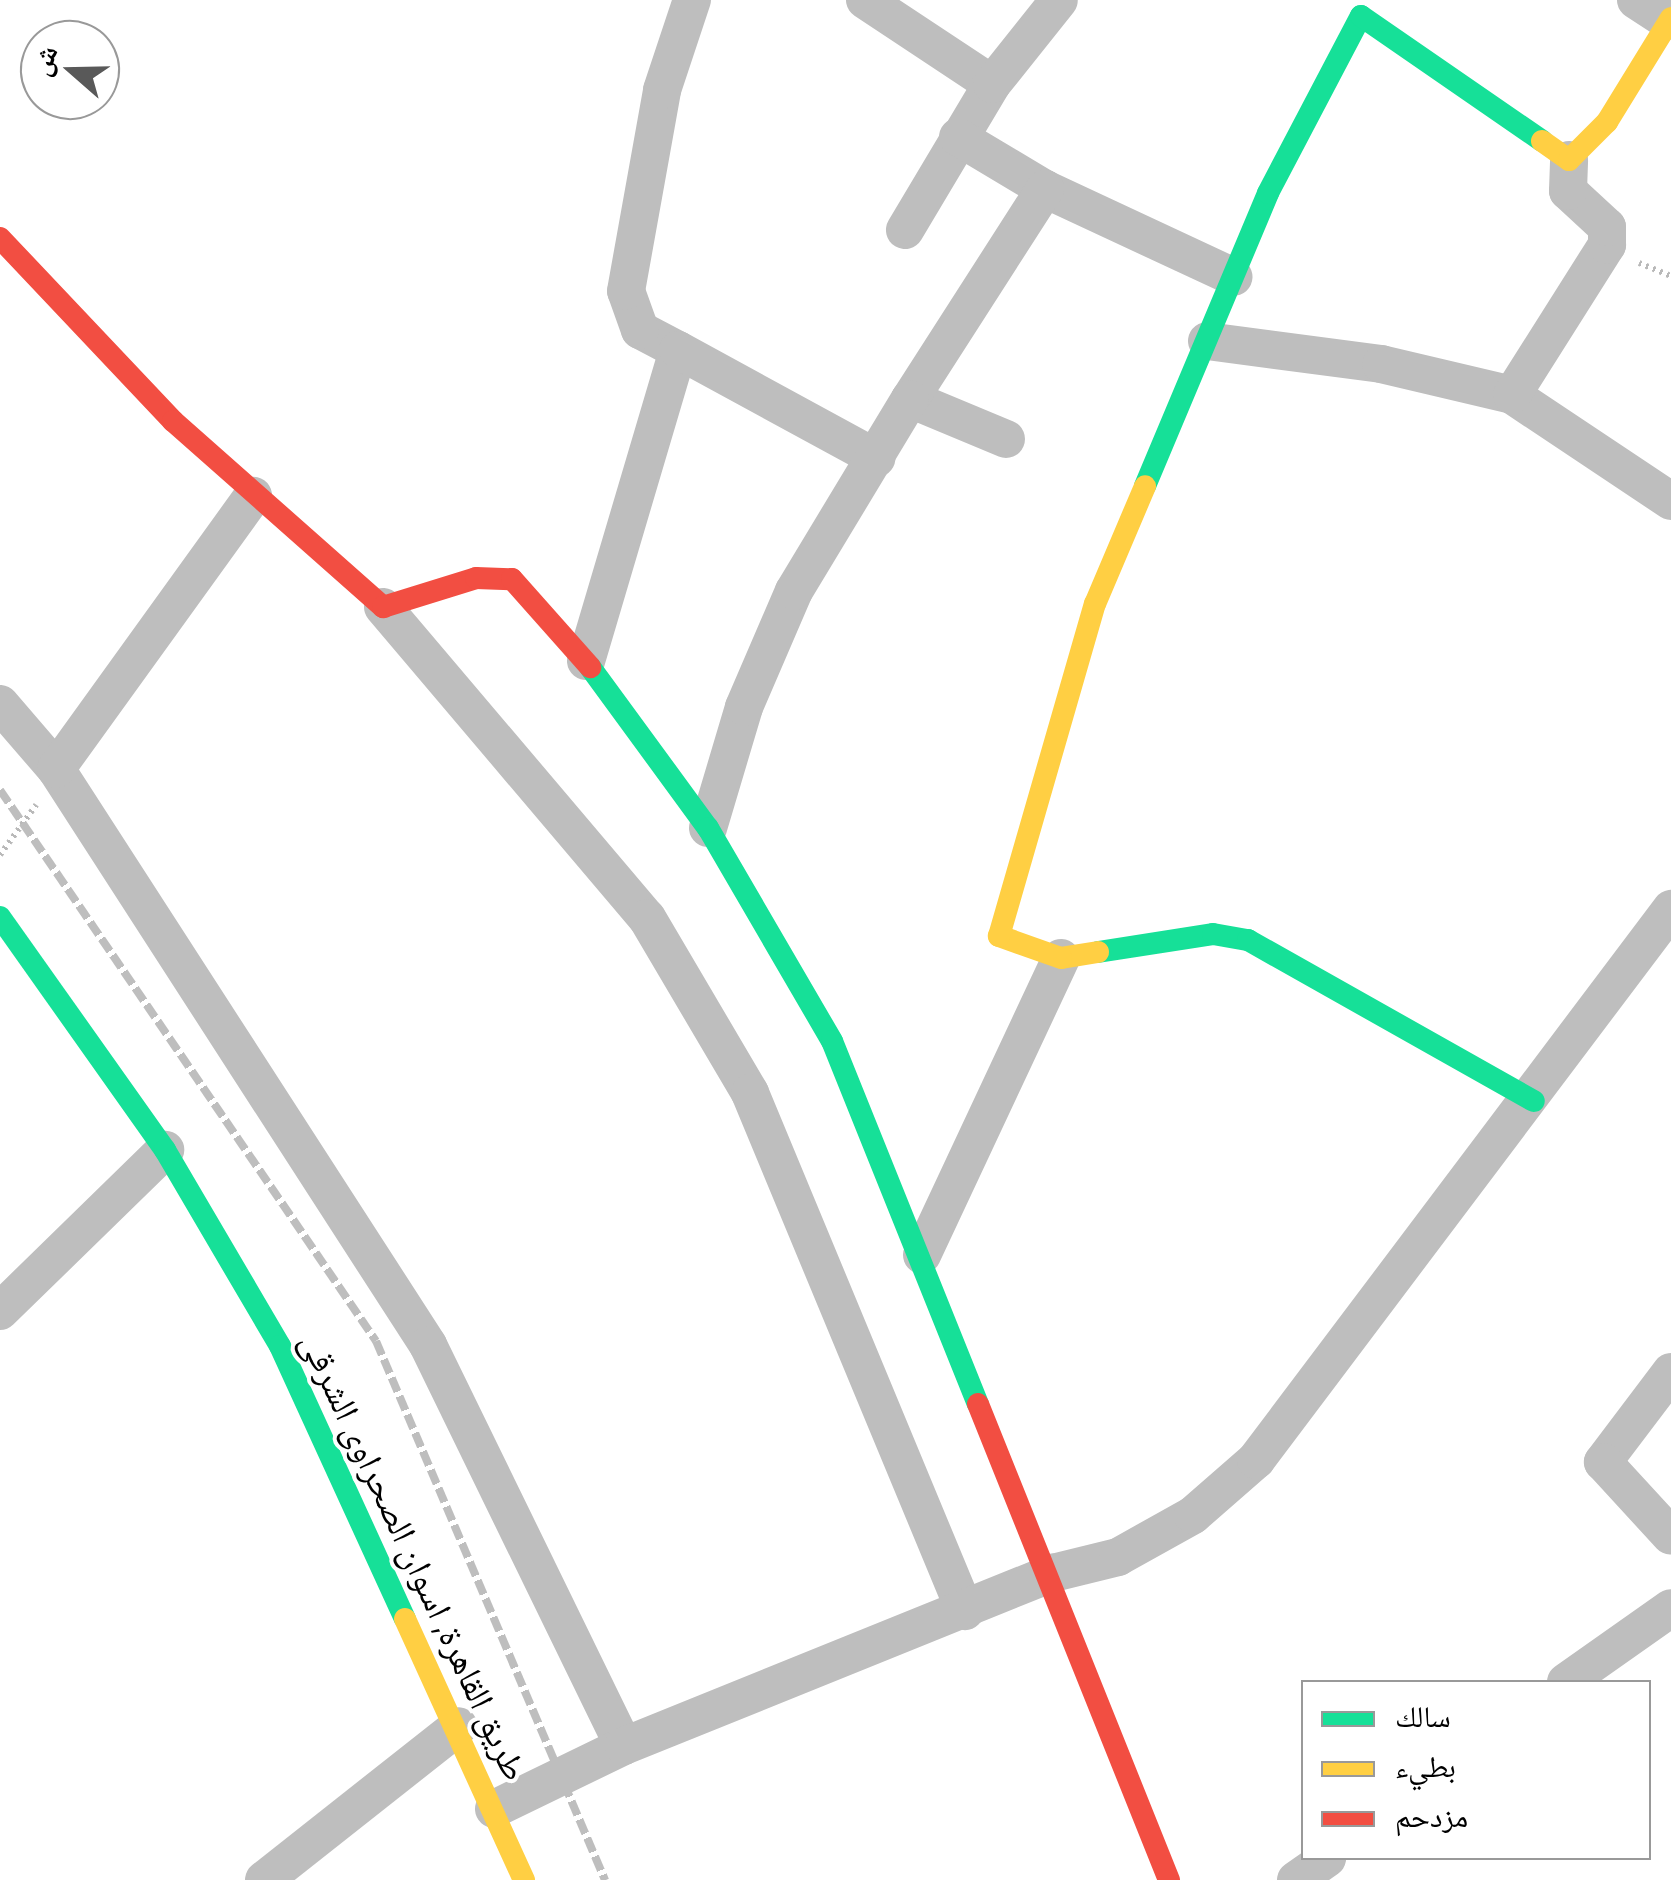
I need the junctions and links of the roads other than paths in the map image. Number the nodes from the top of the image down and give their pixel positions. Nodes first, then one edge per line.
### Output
1 (692, 0) edge
2 (865, 0) edge
3 (1059, 0) edge
4 (1636, 0) edge
5 (1350, 8) edge
6 (1670, 19) edge
7 (992, 84) junction
8 (958, 137) junction
9 (1569, 160) junction
10 (1046, 189) junction
11 (906, 230) dead end
12 (0, 238) edge
13 (1234, 277) junction
14 (1207, 341) junction
15 (678, 350) junction
16 (1512, 395) junction
17 (910, 399) junction
18 (1006, 439) dead end
19 (876, 458) junction
20 (253, 496) junction
21 (1671, 501) edge
22 (383, 607) junction
23 (586, 661) junction
24 (0, 704) edge
25 (56, 769) junction
26 (708, 828) junction
27 (1671, 909) edge
28 (0, 917) edge
29 (1061, 958) junction
30 (1534, 1101) junction
31 (165, 1150) junction
32 (922, 1255) junction
33 (0, 1312) edge
34 (1671, 1372) edge
35 (1671, 1536) edge
36 (1053, 1573) junction
37 (1671, 1608) edge
38 (965, 1611) junction
39 (1569, 1680) edge
40 (459, 1726) junction
41 (624, 1746) junction
42 (494, 1809) junction
43 (1324, 1860) edge
44 (264, 1880) edge
45 (524, 1880) edge
46 (1168, 1880) edge
47 (1296, 1880) edge

1 - 15 street
2 - 7 street
3 - 7 street
4 - 6 street
5 - 9 main road
5 - 13 main road
6 - 9 main road
7 - 8 street
8 - 10 street
8 - 11 street
9 - 16 street
10 - 13 street
10 - 17 street
12 - 20 main road
13 - 14 main road
14 - 16 street
14 - 29 main road
15 - 19 street
15 - 23 street
16 - 21 street
17 - 18 street
17 - 19 street
19 - 26 street
20 - 22 main road
20 - 25 street
22 - 23 main road
22 - 38 street
23 - 26 main road
24 - 25 street
25 - 41 street
26 - 32 main road
27 - 30 street
28 - 31 main road, طريق القاهرة, اسوان الصحراوى الشرقى
29 - 30 main road
29 - 32 street
30 - 36 street
31 - 33 street
31 - 40 main road, طريق القاهرة, اسوان الصحراوى الشرقى
32 - 36 main road
34 - 35 street
36 - 38 street
36 - 46 main road
37 - 39 street
38 - 41 street
40 - 42 main road, طريق القاهرة, اسوان الصحراوى الشرقى
40 - 44 street
41 - 42 street
42 - 45 main road, طريق القاهرة, اسوان الصحراوى الشرقى
43 - 47 street

